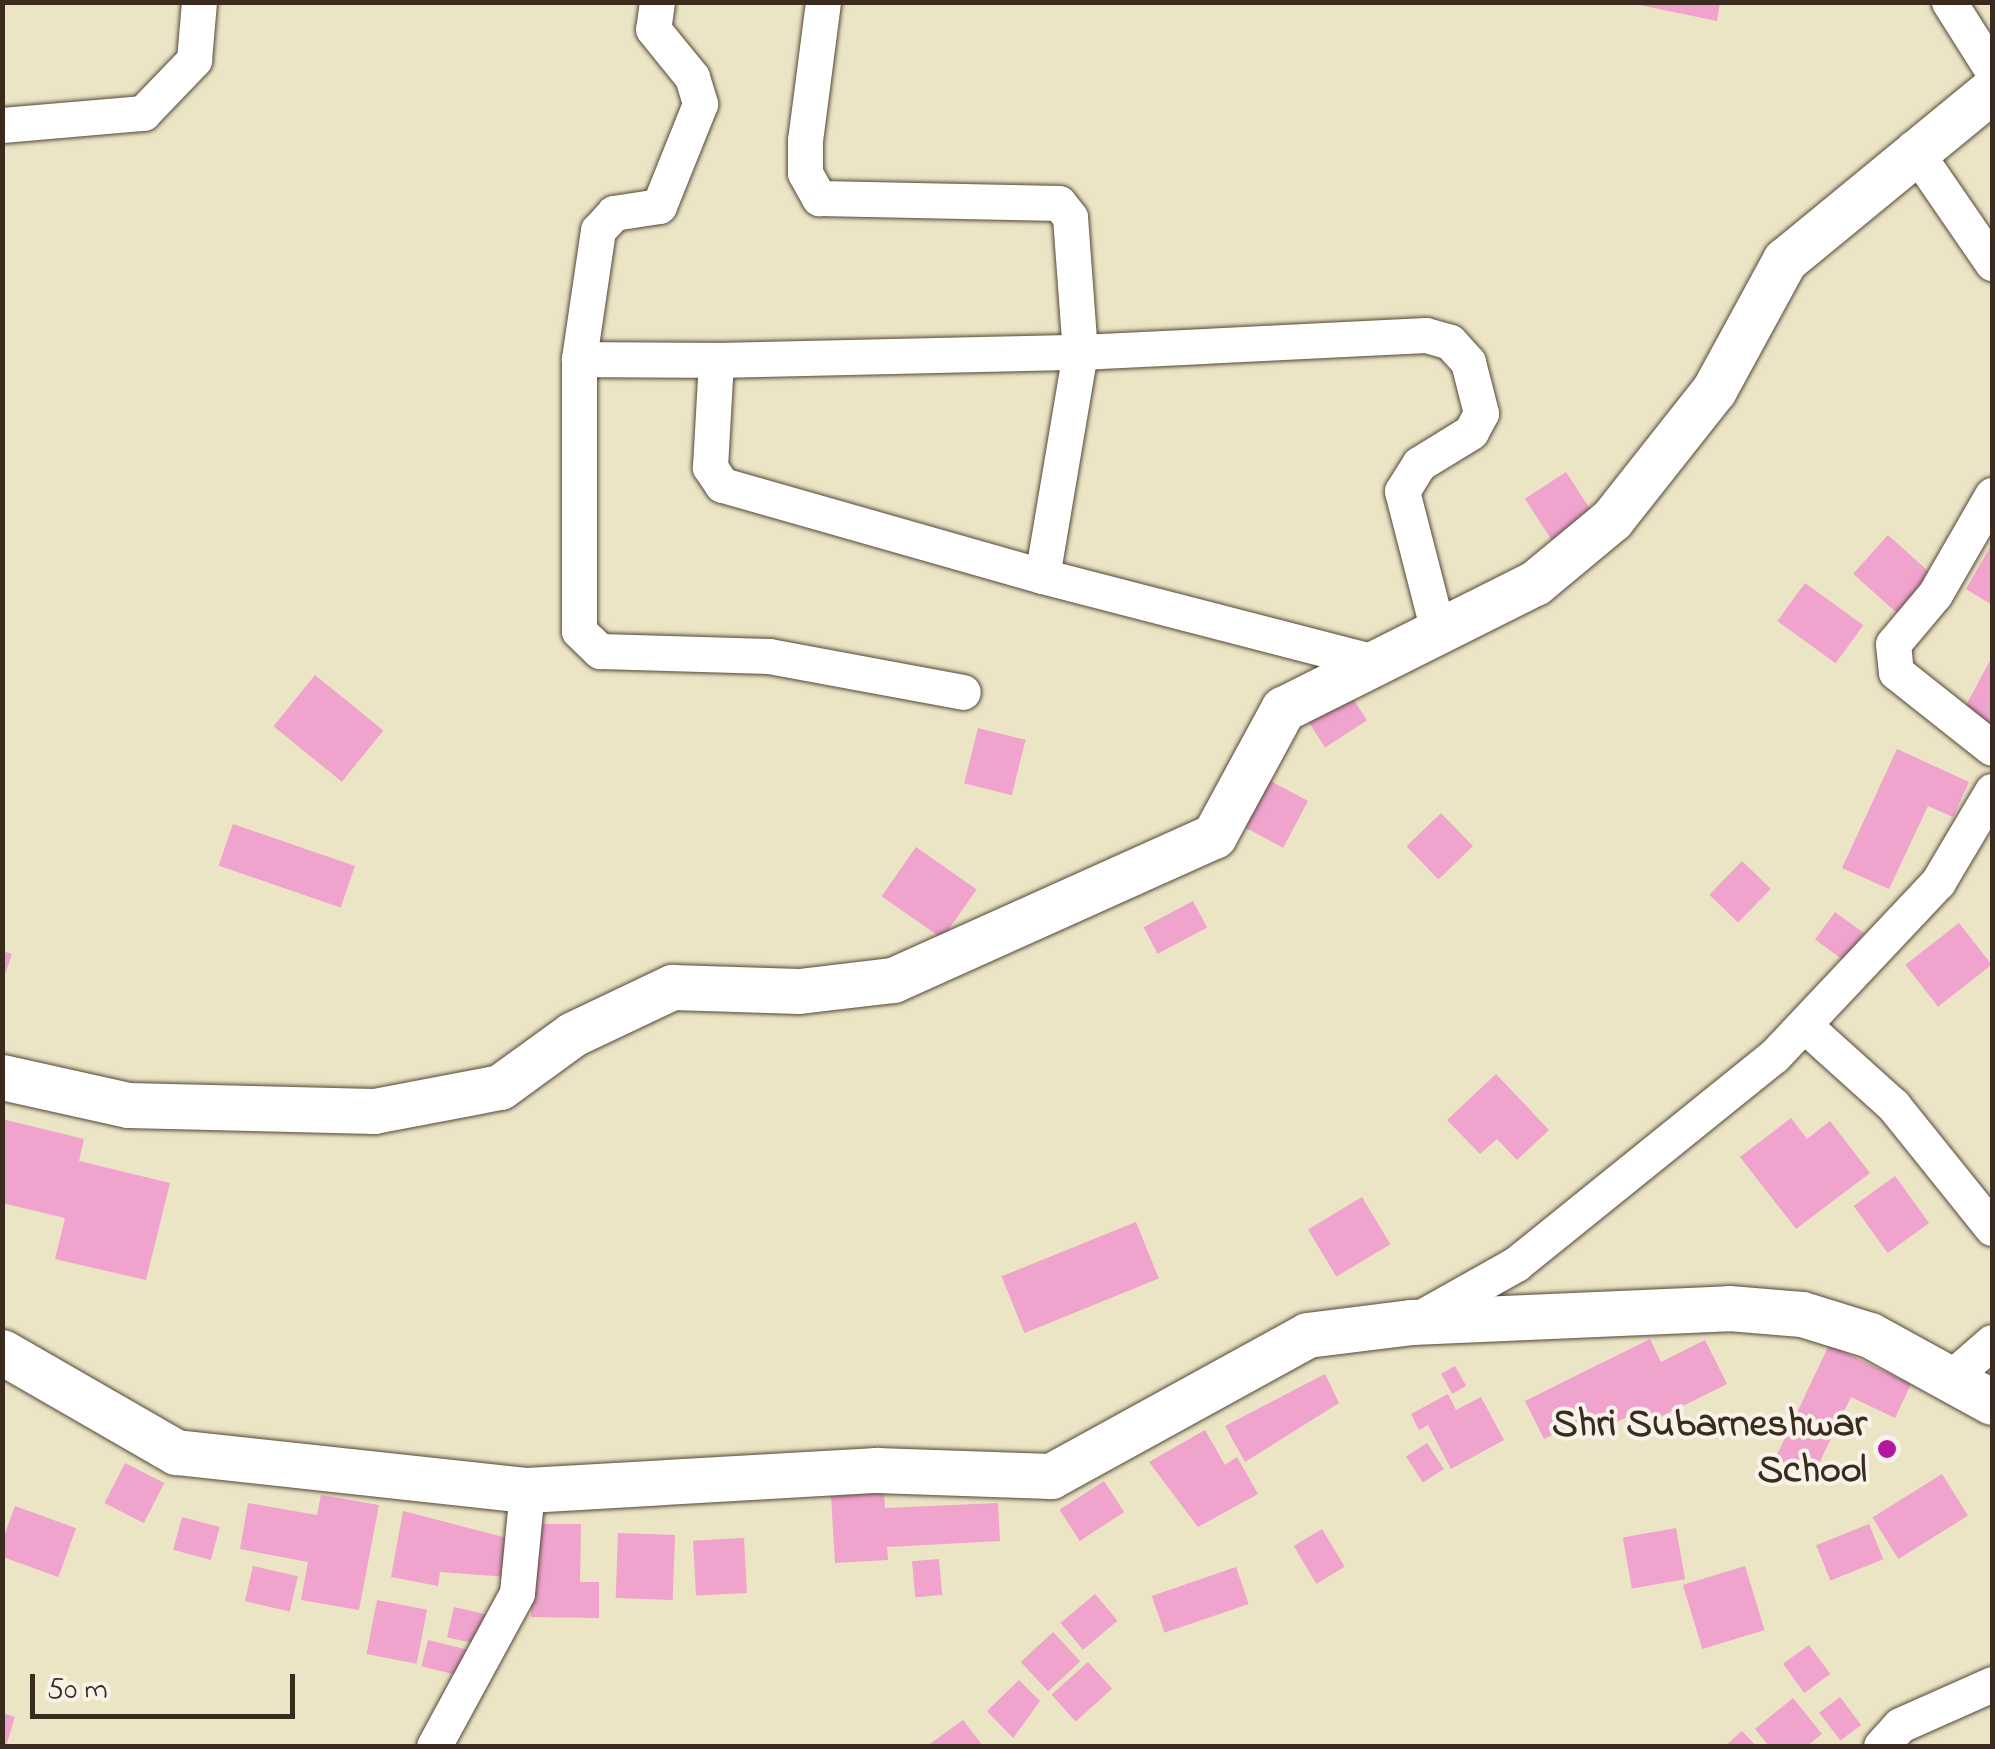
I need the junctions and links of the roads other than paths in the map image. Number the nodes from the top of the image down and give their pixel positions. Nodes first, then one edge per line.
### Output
1 (199, 2) edge
2 (657, 2) edge
3 (823, 2) edge
4 (1949, 2) edge
5 (1992, 70) edge
6 (1992, 90) edge
7 (2, 125) edge
8 (1913, 148) junction
9 (1992, 264) edge
10 (1080, 352) junction
11 (579, 359) junction
12 (716, 360) junction
13 (1992, 495) edge
14 (1042, 576) junction
15 (1438, 631) junction
16 (1375, 662) junction
17 (963, 692) dead end
18 (1992, 748) edge
19 (1992, 791) edge
20 (1804, 1025) junction
21 (2, 1077) edge
22 (1992, 1228) edge
23 (1412, 1322) junction
24 (1992, 1342) edge
25 (2, 1352) edge
26 (1954, 1375) junction
27 (1992, 1402) edge
28 (527, 1490) junction
29 (1992, 1684) edge
30 (434, 1746) edge
31 (1881, 1746) edge

1 - 7 street
2 - 11 street
3 - 10 street
4 - 5 street
6 - 8 street
8 - 9 street
8 - 15 street
10 - 12 street
10 - 14 street
10 - 15 street
11 - 12 street
11 - 17 street
12 - 14 street
13 - 18 street
14 - 16 street
15 - 16 street
16 - 21 street
19 - 20 street
20 - 22 street
20 - 23 street
23 - 26 street
23 - 28 street
24 - 26 street
25 - 28 street
26 - 27 street
28 - 30 street
29 - 31 street

